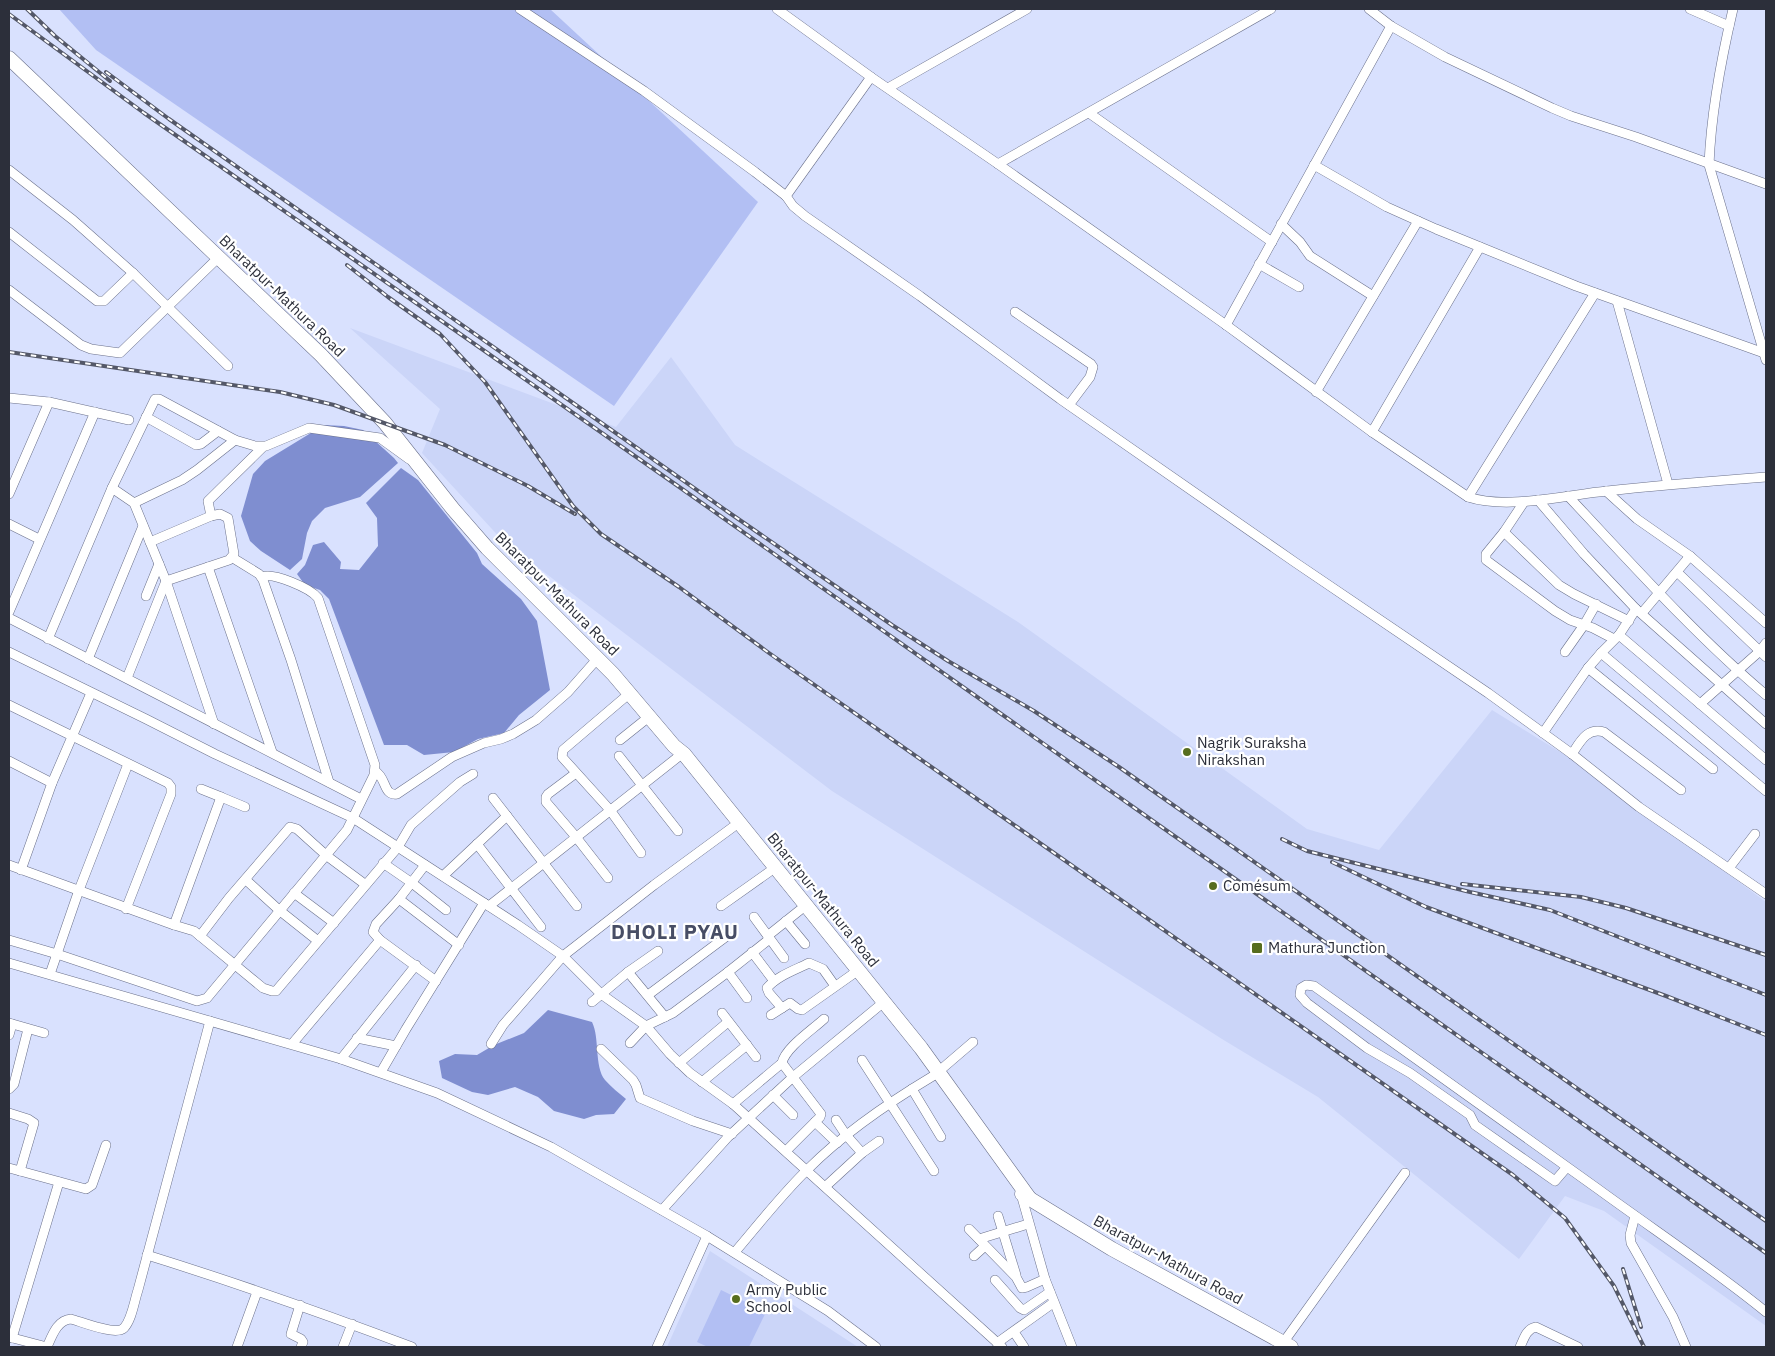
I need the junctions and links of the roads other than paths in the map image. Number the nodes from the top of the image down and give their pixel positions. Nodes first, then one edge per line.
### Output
1 (520, 9) edge
2 (777, 9) edge
3 (1027, 9) edge
4 (1271, 9) edge
5 (1369, 9) edge
6 (1690, 9) edge
7 (1732, 9) edge
8 (1390, 26) junction
9 (1729, 26) junction
10 (9, 58) edge
11 (870, 77) junction
12 (888, 88) junction
13 (1089, 112) junction
14 (998, 164) junction
15 (1314, 164) junction
16 (1709, 165) junction
17 (9, 170) edge
18 (1766, 184) edge
19 (786, 196) junction
20 (1418, 221) junction
21 (1281, 224) junction
22 (9, 232) edge
23 (1272, 242) junction
24 (1480, 247) junction
25 (219, 257) junction
26 (1259, 264) junction
27 (133, 273) junction
28 (1299, 287) dead end
29 (9, 290) edge
30 (1595, 293) junction
31 (1373, 296) junction
32 (1617, 301) junction
33 (167, 306) junction
34 (1014, 312) dead end
35 (1226, 325) junction
36 (1765, 356) edge
37 (228, 366) dead end
38 (1316, 392) junction
39 (9, 398) edge
40 (49, 402) junction
41 (1069, 405) junction
42 (95, 412) junction
43 (146, 416) junction
44 (129, 420) dead end
45 (218, 431) junction
46 (1372, 432) junction
47 (235, 440) junction
48 (263, 447) junction
49 (421, 468) junction
50 (1766, 477) edge
51 (1668, 484) junction
52 (112, 488) junction
53 (1606, 491) junction
54 (9, 494) edge
55 (1568, 496) junction
56 (1468, 497) junction
57 (1538, 500) junction
58 (1524, 502) junction
59 (134, 503) junction
60 (211, 516) junction
61 (9, 524) edge
62 (143, 526) junction
63 (1504, 532) junction
64 (40, 539) junction
65 (150, 542) junction
66 (1690, 556) junction
67 (233, 558) junction
68 (158, 564) junction
69 (208, 567) junction
70 (1677, 572) junction
71 (262, 577) junction
72 (166, 581) junction
73 (1658, 592) junction
74 (146, 596) dead end
75 (1596, 604) junction
76 (1639, 611) junction
77 (9, 612) edge
78 (9, 618) edge
79 (1629, 621) junction
80 (1766, 623) edge
81 (1584, 625) junction
82 (1616, 637) junction
83 (48, 639) junction
84 (1766, 643) edge
85 (9, 652) edge
86 (1565, 652) dead end
87 (1601, 653) junction
88 (1763, 654) edge
89 (598, 658) junction
90 (88, 659) junction
91 (1588, 668) junction
92 (1738, 671) junction
93 (127, 678) junction
94 (1723, 684) junction
95 (91, 693) junction
96 (630, 693) junction
97 (1766, 695) edge
98 (1700, 704) junction
99 (9, 705) edge
100 (650, 716) junction
101 (214, 724) junction
102 (1766, 724) edge
103 (1543, 733) junction
104 (72, 735) junction
105 (620, 740) dead end
106 (676, 751) junction
107 (272, 752) junction
108 (1572, 754) junction
109 (619, 756) dead end
110 (1766, 760) edge
111 (9, 761) edge
112 (128, 764) junction
113 (1713, 769) dead end
114 (375, 771) junction
115 (576, 773) junction
116 (473, 774) dead end
117 (329, 782) junction
118 (52, 784) junction
119 (641, 785) junction
120 (201, 789) dead end
121 (1681, 790) dead end
122 (1766, 791) edge
123 (221, 797) junction
124 (493, 798) dead end
125 (362, 799) junction
126 (245, 806) dead end
127 (610, 810) junction
128 (507, 816) junction
129 (353, 818) junction
130 (733, 827) junction
131 (678, 831) dead end
132 (1755, 834) dead end
133 (576, 837) junction
134 (478, 844) junction
135 (398, 847) junction
136 (641, 853) dead end
137 (326, 856) junction
138 (383, 863) junction
139 (543, 863) junction
140 (9, 865) edge
141 (425, 865) junction
142 (1729, 868) junction
143 (21, 870) junction
144 (769, 872) junction
145 (443, 876) junction
146 (608, 878) dead end
147 (246, 880) junction
148 (1766, 882) edge
149 (412, 883) junction
150 (366, 885) junction
151 (512, 888) junction
152 (79, 890) junction
153 (1763, 892) edge
154 (294, 893) junction
155 (399, 898) junction
156 (487, 905) junction
157 (578, 906) dead end
158 (721, 906) dead end
159 (126, 908) junction
160 (279, 910) junction
161 (446, 910) dead end
162 (800, 910) junction
163 (754, 917) dead end
164 (786, 921) junction
165 (334, 923) junction
166 (174, 925) junction
167 (540, 927) dead end
168 (200, 936) junction
169 (727, 936) dead end
170 (769, 938) junction
171 (9, 940) edge
172 (380, 940) junction
173 (318, 941) junction
174 (805, 944) dead end
175 (459, 945) junction
176 (658, 951) dead end
177 (752, 952) junction
178 (57, 954) junction
179 (563, 956) junction
180 (844, 957) junction
181 (784, 958) dead end
182 (9, 963) edge
183 (236, 964) junction
184 (416, 965) junction
185 (628, 972) junction
186 (728, 972) junction
187 (50, 974) junction
188 (852, 974) junction
189 (436, 980) junction
190 (774, 981) junction
191 (835, 986) junction
192 (601, 994) junction
193 (648, 995) junction
194 (747, 998) dead end
195 (200, 1001) junction
196 (592, 1002) dead end
197 (879, 1006) junction
198 (782, 1008) junction
199 (722, 1013) dead end
200 (771, 1015) dead end
201 (194, 1016) junction
202 (665, 1017) junction
203 (824, 1019) dead end
204 (210, 1021) junction
205 (728, 1022) junction
206 (10, 1024) edge
207 (646, 1026) junction
208 (28, 1029) junction
209 (44, 1034) dead end
210 (9, 1035) edge
211 (358, 1038) junction
212 (973, 1042) dead end
213 (630, 1043) dead end
214 (292, 1044) junction
215 (491, 1044) dead end
216 (747, 1045) junction
217 (396, 1046) junction
218 (601, 1049) dead end
219 (918, 1050) junction
220 (756, 1056) dead end
221 (341, 1059) junction
222 (862, 1060) dead end
223 (679, 1063) junction
224 (782, 1063) junction
225 (381, 1072) junction
226 (936, 1074) junction
227 (793, 1077) junction
228 (702, 1082) junction
229 (9, 1089) edge
230 (912, 1089) junction
231 (773, 1095) junction
232 (890, 1103) junction
233 (733, 1104) junction
234 (9, 1113) edge
235 (793, 1115) dead end
236 (750, 1118) junction
237 (836, 1120) dead end
238 (814, 1122) junction
239 (732, 1134) junction
240 (846, 1135) junction
241 (941, 1137) dead end
242 (879, 1141) dead end
243 (836, 1143) junction
244 (106, 1145) dead end
245 (786, 1151) junction
246 (862, 1154) junction
247 (1567, 1167) junction
248 (9, 1168) edge
249 (807, 1170) junction
250 (20, 1171) junction
251 (934, 1171) dead end
252 (1405, 1173) dead end
253 (59, 1182) junction
254 (826, 1186) junction
255 (1025, 1196) junction
256 (662, 1210) junction
257 (998, 1216) dead end
258 (1636, 1216) junction
259 (1028, 1224) junction
260 (969, 1229) dead end
261 (1003, 1231) junction
262 (708, 1236) junction
263 (982, 1243) junction
264 (735, 1252) junction
265 (147, 1255) junction
266 (974, 1256) dead end
267 (1016, 1278) junction
268 (1045, 1278) junction
269 (995, 1280) dead end
270 (257, 1292) junction
271 (1050, 1292) junction
272 (1054, 1303) junction
273 (300, 1305) junction
274 (1766, 1312) edge
275 (352, 1324) junction
276 (1014, 1332) junction
277 (10, 1337) edge
278 (1000, 1345) edge
279 (1287, 1345) edge
280 (47, 1347) edge
281 (237, 1347) edge
282 (301, 1347) edge
283 (343, 1347) edge
284 (412, 1347) edge
285 (657, 1347) edge
286 (876, 1347) edge
287 (1024, 1347) edge
288 (1072, 1347) edge
289 (1520, 1347) edge
290 (1578, 1347) edge
291 (1686, 1347) edge

1 - 19 street
2 - 11 street
3 - 12 street
4 - 13 street
5 - 8 street
6 - 9 street
7 - 9 street
8 - 15 street
8 - 16 street
9 - 16 street
10 - 25 highway, Bharatpur-Mathura Road
11 - 12 street
11 - 19 street
12 - 14 street
13 - 14 street
13 - 23 street
14 - 35 street
15 - 20 street
15 - 21 street
16 - 18 street
16 - 36 street
17 - 27 street
19 - 41 street
20 - 24 street
20 - 31 street
21 - 23 street
21 - 31 street
22 - 27 street
23 - 26 street
24 - 30 street
24 - 46 street
25 - 33 street
25 - 49 highway, Bharatpur-Mathura Road
26 - 28 street
26 - 35 street
27 - 33 street
29 - 33 street
30 - 32 street
30 - 56 street
31 - 38 street
32 - 36 street
32 - 51 street
33 - 37 street
34 - 41 street
35 - 38 street
38 - 46 street
39 - 40 street
40 - 42 street
40 - 54 street
41 - 103 street
42 - 44 street
42 - 64 street
43 - 45 street
43 - 45 street
43 - 52 street
45 - 47 street
46 - 56 street
47 - 48 street
47 - 59 street
48 - 49 street
48 - 60 street
49 - 89 highway, Bharatpur-Mathura Road
50 - 51 street
51 - 53 street
52 - 59 street
52 - 83 street
53 - 55 street
53 - 66 street
55 - 57 street
55 - 73 street
56 - 58 street
57 - 58 street
57 - 76 street
58 - 63 street
59 - 62 street
60 - 65 street
60 - 67 street
61 - 64 street
62 - 65 street
62 - 90 street
63 - 75 street
63 - 81 street
64 - 77 street
65 - 68 street
66 - 70 street
66 - 80 street
67 - 69 street
67 - 71 street
68 - 72 street
68 - 74 street
69 - 72 street
69 - 107 street
70 - 73 street
70 - 88 street
71 - 114 street
71 - 117 street
72 - 93 street
72 - 101 street
73 - 76 street
73 - 92 street
75 - 79 street
75 - 81 street
76 - 79 street
76 - 94 street
78 - 83 street
79 - 82 street
81 - 82 street
81 - 86 street
82 - 87 street
82 - 98 street
83 - 90 street
84 - 88 street
85 - 95 street
87 - 91 street
87 - 122 street
88 - 92 street
89 - 96 highway, Bharatpur-Mathura Road
89 - 114 street
90 - 93 street
91 - 103 street
91 - 113 street
92 - 94 street
92 - 97 street
93 - 101 street
94 - 98 street
94 - 102 street
95 - 104 street
95 - 129 street
96 - 100 highway, Bharatpur-Mathura Road
96 - 115 street
98 - 110 street
99 - 104 street
100 - 105 street
100 - 106 highway, Bharatpur-Mathura Road
101 - 107 street
103 - 108 street
104 - 112 street
104 - 118 street
106 - 119 street
106 - 130 highway, Bharatpur-Mathura Road
106 - 180 highway, Bharatpur-Mathura Road
107 - 117 street
108 - 121 street
108 - 142 street
109 - 119 street
111 - 118 street
112 - 152 street
112 - 159 street
114 - 125 street
115 - 127 street
115 - 133 street
116 - 135 street
117 - 125 street
118 - 143 street
119 - 127 street
119 - 131 street
120 - 123 street
123 - 126 street
123 - 166 street
124 - 128 street
125 - 129 street
127 - 133 street
127 - 136 street
128 - 134 street
128 - 139 street
129 - 135 street
129 - 137 street
130 - 144 highway, Bharatpur-Mathura Road
130 - 179 street
132 - 142 street
133 - 139 street
133 - 146 street
134 - 145 street
134 - 151 street
135 - 138 street
135 - 141 street
137 - 147 street
137 - 150 street
137 - 154 street
138 - 149 street
138 - 150 street
139 - 151 street
139 - 157 street
140 - 143 street
141 - 145 street
141 - 149 street
142 - 153 street
143 - 152 street
144 - 158 street
144 - 162 highway, Bharatpur-Mathura Road
145 - 156 street
147 - 160 street
147 - 168 street
148 - 153 street
149 - 155 street
149 - 161 street
150 - 165 street
151 - 156 street
151 - 167 street
152 - 159 street
152 - 178 street
154 - 160 street
154 - 165 street
155 - 172 street
155 - 175 street
156 - 175 street
156 - 179 street
159 - 166 street
160 - 173 street
160 - 183 street
162 - 164 street
162 - 180 highway, Bharatpur-Mathura Road
163 - 170 street
164 - 170 street
164 - 174 street
165 - 173 street
166 - 168 street
168 - 183 street
169 - 193 street
170 - 177 street
170 - 181 street
171 - 178 street
172 - 184 street
172 - 214 street
173 - 183 street
175 - 189 street
176 - 185 street
177 - 186 street
177 - 190 street
178 - 187 street
178 - 195 street
179 - 192 street
179 - 215 street
180 - 188 highway, Bharatpur-Mathura Road
180 - 219 highway, Bharatpur-Mathura Road
182 - 187 street
183 - 195 street
184 - 189 street
184 - 211 street
185 - 192 street
185 - 193 street
186 - 194 street
186 - 202 street
187 - 201 street
188 - 191 street
188 - 197 highway, Bharatpur-Mathura Road
189 - 217 street
190 - 191 street
190 - 198 street
191 - 198 street
192 - 196 street
192 - 207 street
193 - 202 street
195 - 201 street
197 - 219 highway, Bharatpur-Mathura Road
197 - 227 street
198 - 200 street
199 - 205 street
201 - 204 street
202 - 207 street
203 - 224 street
204 - 214 street
204 - 265 street
205 - 216 street
205 - 223 street
206 - 208 street
206 - 210 street
207 - 213 street
207 - 223 street
208 - 209 street
208 - 229 street
211 - 217 street
211 - 221 street
212 - 226 street
214 - 221 street
216 - 220 street
216 - 228 street
217 - 225 street
218 - 239 street
219 - 226 highway, Bharatpur-Mathura Road
221 - 225 street
222 - 232 street
223 - 228 street
224 - 227 street
224 - 233 street
225 - 256 street
226 - 230 street
226 - 255 highway, Bharatpur-Mathura Road
227 - 231 street
227 - 238 street
228 - 233 street
230 - 232 street
230 - 241 street
231 - 235 street
231 - 236 street
232 - 240 street
232 - 251 street
233 - 236 street
234 - 250 street
236 - 239 street
236 - 245 street
237 - 240 street
238 - 243 street
238 - 245 street
239 - 256 street
240 - 243 street
240 - 246 street
242 - 246 street
243 - 249 street
244 - 253 street
245 - 249 street
246 - 254 street
247 - 247 street
247 - 258 street
248 - 250 street
249 - 254 street
249 - 264 street
250 - 253 street
252 - 279 street
253 - 277 street
254 - 278 street
255 - 259 street
255 - 279 highway, Bharatpur-Mathura Road
256 - 262 street
257 - 261 street
258 - 274 street
258 - 291 street
259 - 261 street
259 - 268 street
260 - 263 street
261 - 263 street
261 - 267 street
262 - 264 street
262 - 285 street
263 - 266 street
263 - 267 street
264 - 286 street
265 - 270 street
265 - 280 street
267 - 268 street
268 - 271 street
269 - 271 street
270 - 273 street
270 - 281 street
271 - 272 street
272 - 276 street
272 - 288 street
273 - 275 street
273 - 282 street
275 - 283 street
275 - 284 street
276 - 278 street
276 - 287 street
277 - 280 street
289 - 290 street

